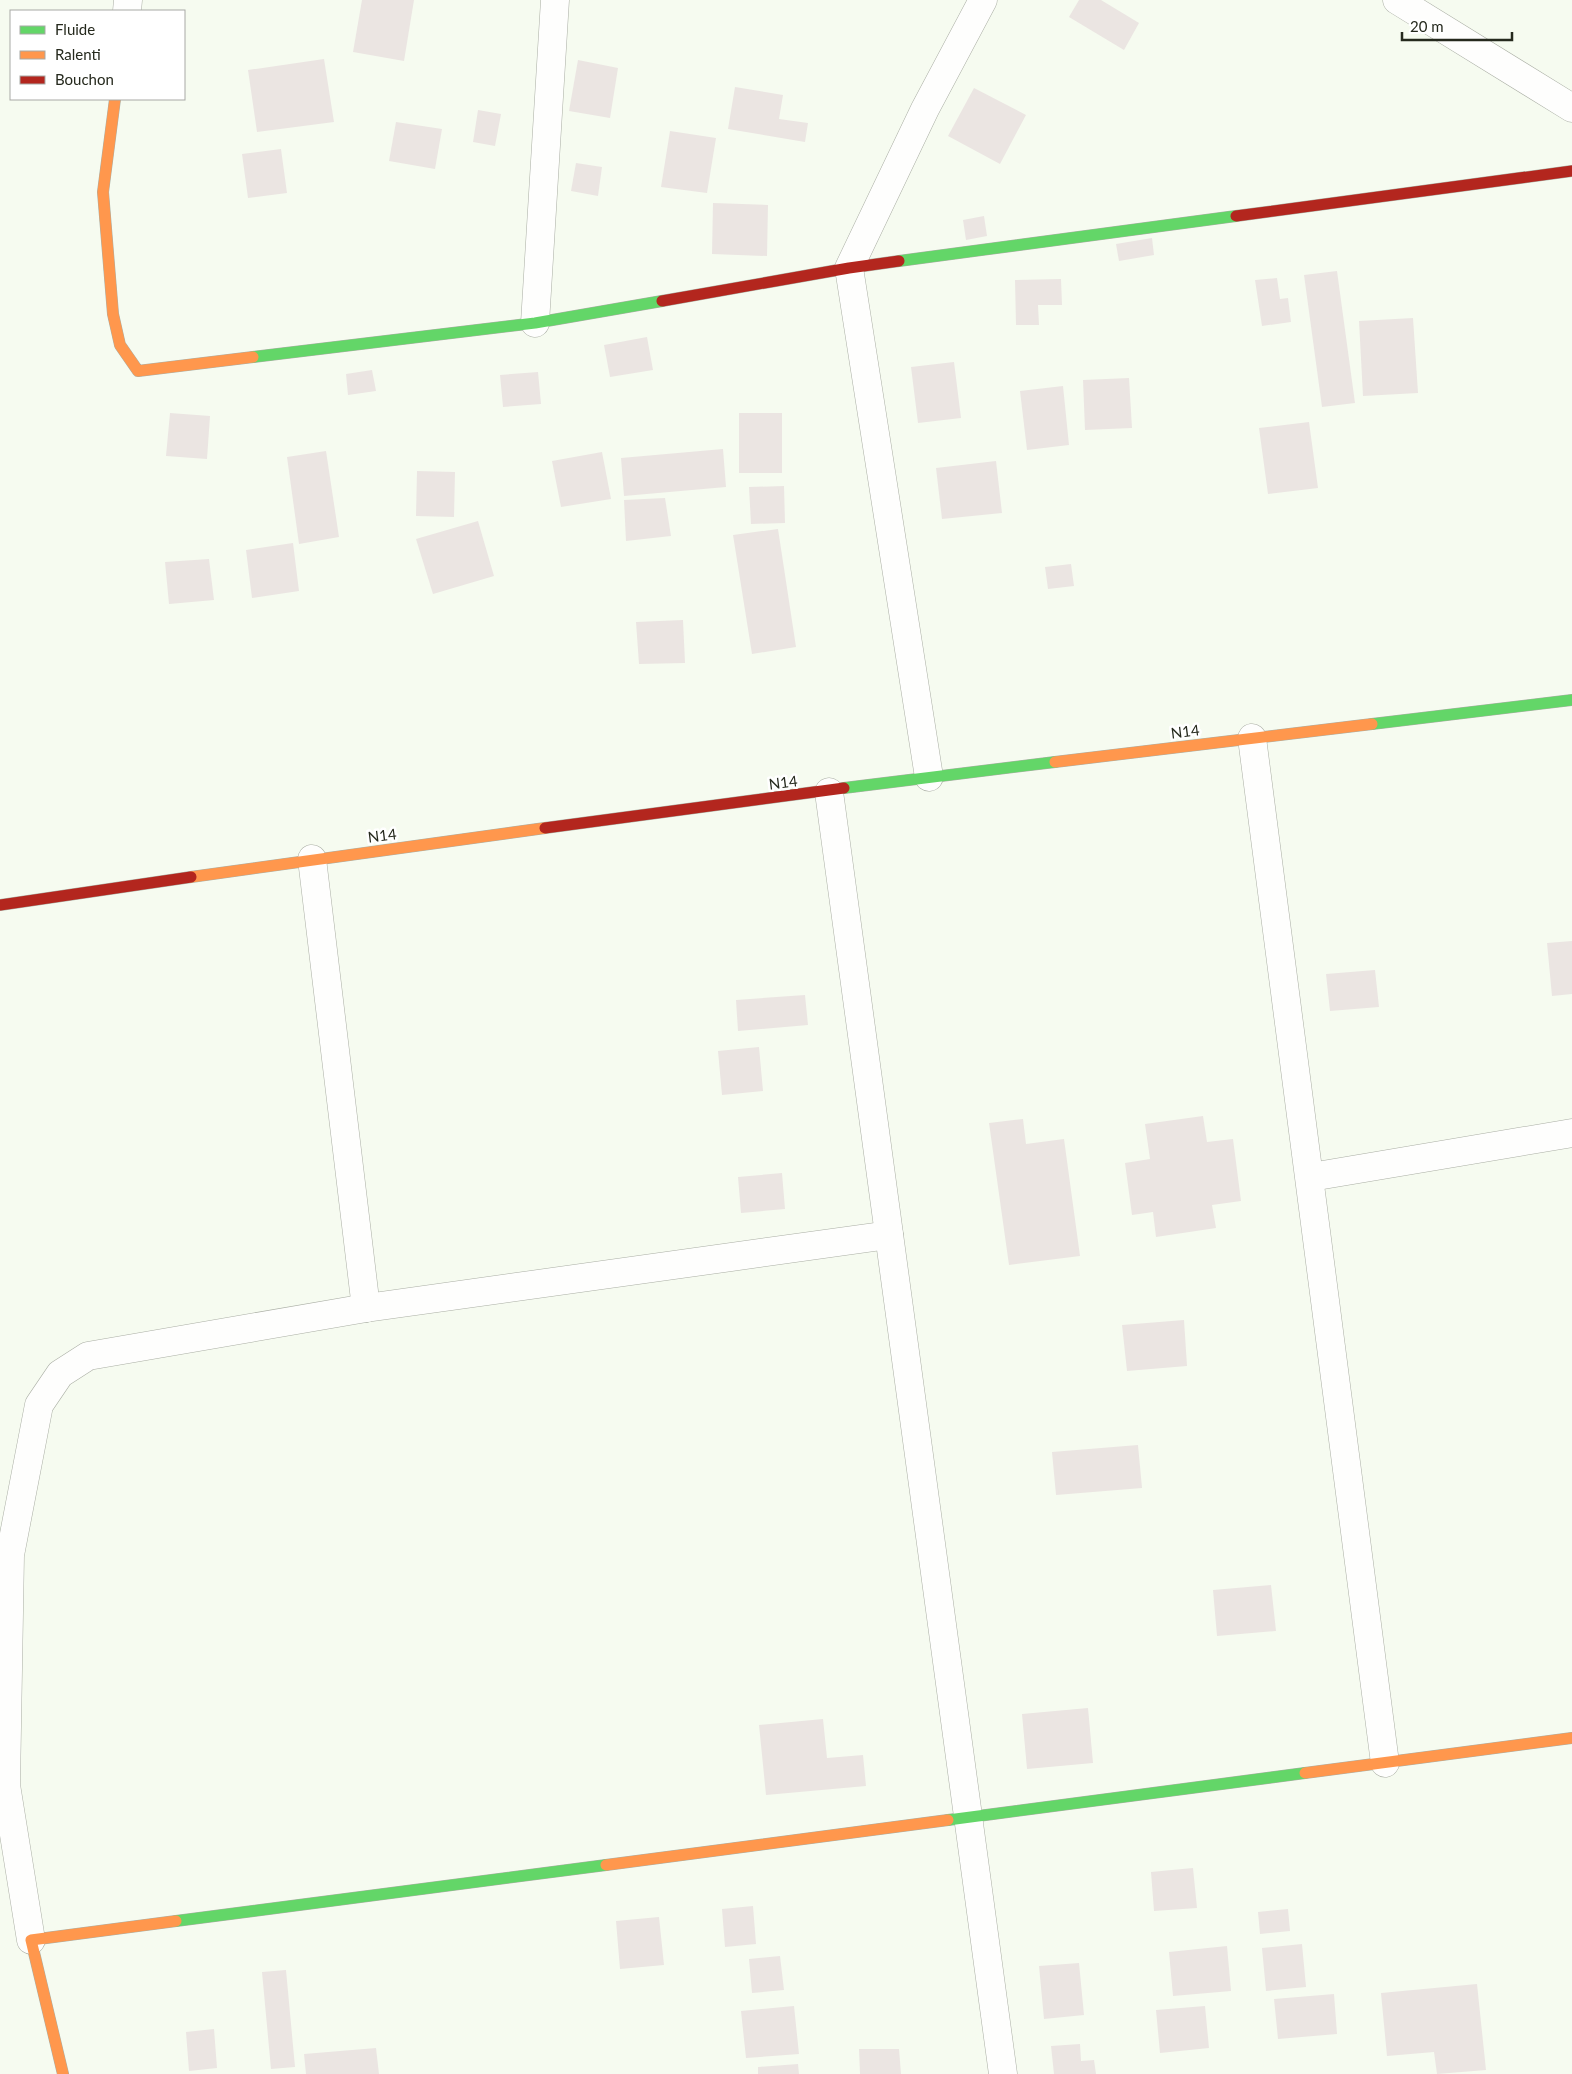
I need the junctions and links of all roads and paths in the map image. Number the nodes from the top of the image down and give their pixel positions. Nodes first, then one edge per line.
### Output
1 (555, 0) edge
2 (983, 0) edge
3 (1397, 0) edge
4 (115, 100) edge
5 (1572, 108) edge
6 (1572, 171) edge
7 (849, 268) junction
8 (535, 323) junction
9 (1572, 700) edge
10 (1252, 738) junction
11 (929, 777) junction
12 (828, 792) junction
13 (312, 859) junction
14 (0, 905) edge
15 (1572, 1133) edge
16 (1311, 1177) junction
17 (889, 1235) junction
18 (366, 1308) junction
19 (1572, 1738) edge
20 (1385, 1763) junction
21 (968, 1817) junction
22 (31, 1940) junction
23 (63, 2074) edge
24 (1003, 2074) edge

1 - 8 street
2 - 7 street
3 - 5 street
4 - 8 street
6 - 7 street
7 - 8 street
7 - 11 street
9 - 10 street, N14
10 - 11 street, N14
10 - 16 street
11 - 12 street, N14
12 - 13 street, N14
12 - 17 street
13 - 14 street, N14
13 - 18 street
15 - 16 street
16 - 20 street
17 - 18 street
17 - 21 street
18 - 22 street
19 - 20 street
20 - 21 street
21 - 22 street
21 - 24 street
22 - 23 street

